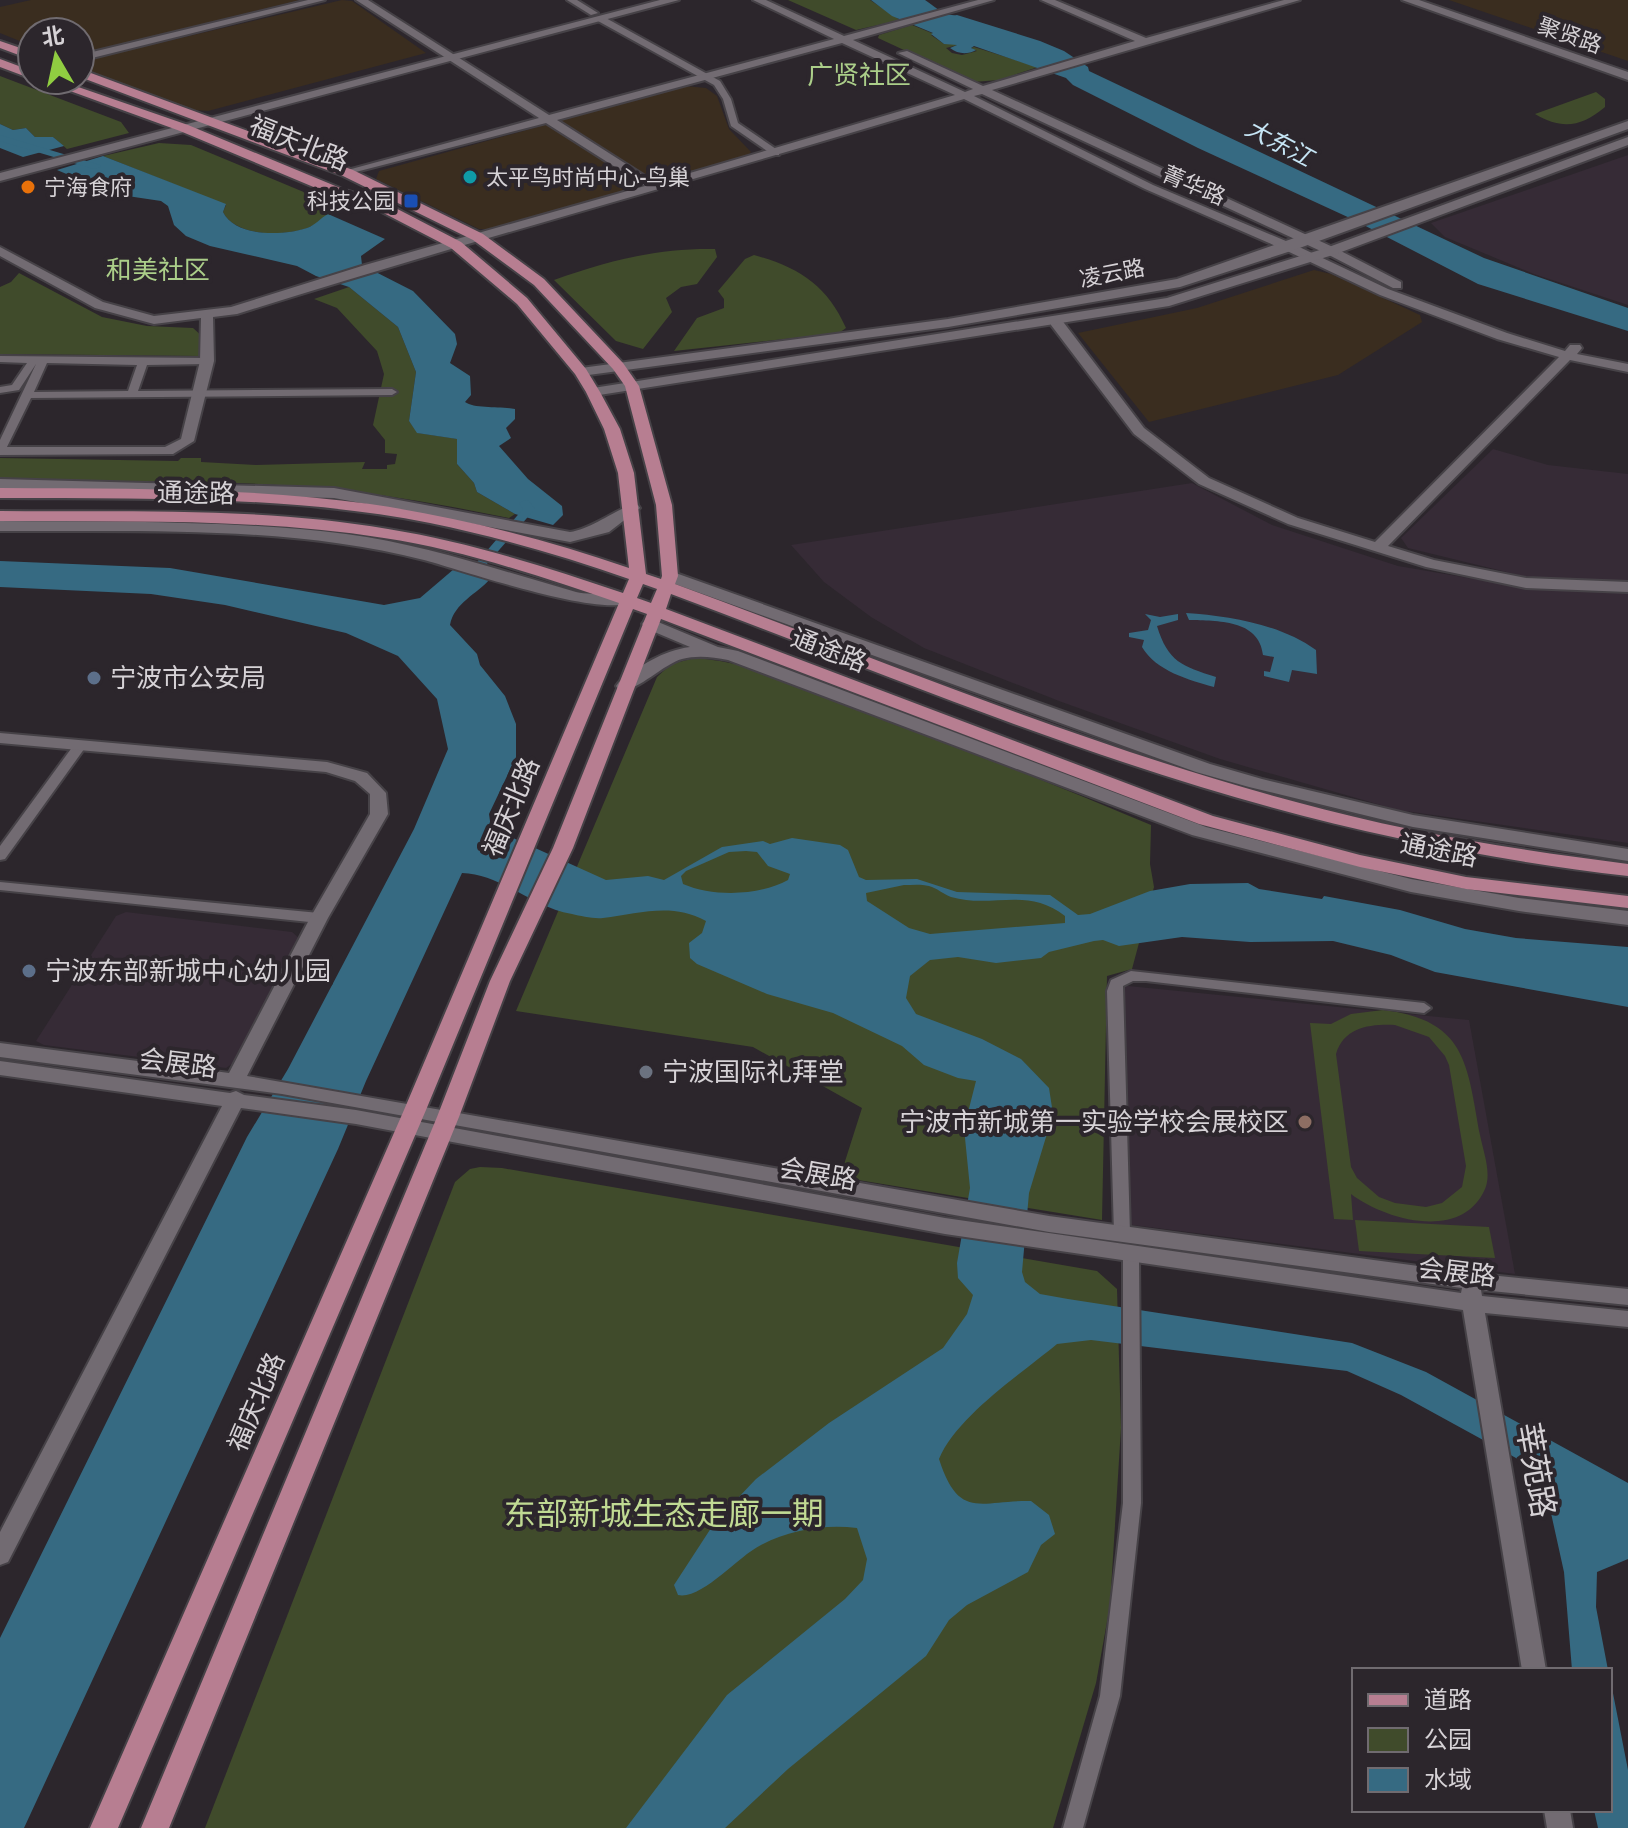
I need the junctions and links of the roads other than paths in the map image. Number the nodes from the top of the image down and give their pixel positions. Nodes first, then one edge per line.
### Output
1 (320, 0) edge
2 (361, 0) edge
3 (571, 0) edge
4 (645, 0) edge
5 (673, 0) edge
6 (758, 0) edge
7 (783, 0) edge
8 (989, 0) edge
9 (1046, 0) edge
10 (1295, 0) edge
11 (1408, 0) edge
12 (1444, 0) edge
13 (598, 16) junction
14 (862, 34) junction
15 (844, 39) junction
16 (1146, 42) junction
17 (96, 54) edge
18 (449, 55) junction
19 (1628, 64) edge
20 (703, 75) junction
21 (1628, 76) edge
22 (96, 79) edge
23 (986, 89) junction
24 (964, 95) junction
25 (92, 96) edge
26 (548, 118) junction
27 (203, 120) junction
28 (1628, 125) edge
29 (180, 127) junction
30 (1628, 141) edge
31 (776, 153) junction
32 (44, 162) junction
33 (0, 169) edge
34 (348, 173) junction
35 (0, 177) edge
36 (654, 187) junction
37 (478, 237) junction
38 (1308, 240) junction
39 (456, 245) junction
40 (1289, 247) junction
41 (0, 251) edge
42 (1331, 251) junction
43 (1310, 258) junction
44 (207, 315) junction
45 (1056, 322) junction
46 (1572, 352) junction
47 (1628, 358) edge
48 (0, 359) edge
49 (38, 361) junction
50 (207, 361) junction
51 (143, 362) junction
52 (618, 366) junction
53 (1628, 368) edge
54 (581, 372) junction
55 (632, 386) junction
56 (0, 390) edge
57 (392, 392) dead end
58 (593, 392) junction
59 (199, 393) junction
60 (132, 394) junction
61 (26, 395) junction
62 (0, 451) edge
63 (0, 484) edge
64 (0, 493) edge
65 (632, 508) junction
66 (0, 516) edge
67 (0, 526) edge
68 (548, 540) junction
69 (1377, 548) junction
70 (466, 557) junction
71 (638, 577) junction
72 (668, 582) junction
73 (1628, 587) edge
74 (626, 600) junction
75 (654, 618) junction
76 (720, 652) junction
77 (625, 686) junction
78 (0, 738) edge
79 (81, 745) junction
80 (1628, 855) edge
81 (0, 856) edge
82 (1628, 870) edge
83 (0, 886) edge
84 (1628, 902) edge
85 (319, 918) junction
86 (1628, 918) edge
87 (1424, 1008) dead end
88 (0, 1050) edge
89 (0, 1068) edge
90 (236, 1089) junction
91 (411, 1119) junction
92 (444, 1125) junction
93 (1047, 1233) junction
94 (1122, 1233) junction
95 (1131, 1255) junction
96 (1471, 1292) junction
97 (1628, 1297) edge
98 (1628, 1319) edge
99 (8, 1522) edge
100 (0, 1555) edge
101 (1534, 1668) edge
102 (104, 1828) edge
103 (155, 1828) edge
104 (1073, 1828) edge

1 - 17 street
2 - 18 street
3 - 13 street
4 - 13 main road
5 - 13 main road
6 - 15 street, 菁华路
7 - 14 street
8 - 14 street
9 - 16 street
10 - 16 street
11 - 21 main road, 聚贤路
12 - 19 main road, 聚贤路
13 - 18 main road
13 - 20 street
14 - 15 street
14 - 23 street
15 - 20 street
15 - 24 street, 菁华路
16 - 23 street
18 - 26 street
18 - 27 main road
20 - 26 street
20 - 31 street
22 - 27 main road, 福庆北路
23 - 24 street
23 - 38 street
24 - 31 street
24 - 40 street, 菁华路
25 - 29 main road, 福庆北路
26 - 34 street
26 - 36 street
27 - 29 main road
27 - 34 main road, 福庆北路
28 - 38 main road, 凌云路
29 - 32 main road
29 - 32 main road
29 - 39 main road, 福庆北路
30 - 42 main road, 凌云路
31 - 36 street
32 - 33 main road
32 - 35 main road
34 - 37 main road, 福庆北路
36 - 37 street
37 - 39 street
37 - 52 main road, 福庆北路
38 - 40 main road, 凌云路
38 - 42 street
39 - 44 street
39 - 54 main road, 福庆北路
40 - 43 street, 菁华路
40 - 52 main road, 凌云路
41 - 44 street
42 - 43 main road, 凌云路
42 - 46 street
43 - 45 main road, 凌云路
43 - 46 street, 菁华路
44 - 50 street
45 - 55 main road, 凌云路
45 - 69 street
46 - 47 street
46 - 53 street, 菁华路
46 - 69 street
48 - 49 street
49 - 51 street
49 - 56 street
49 - 61 street
50 - 51 street
50 - 59 street
51 - 60 street
52 - 54 main road, 凌云路
52 - 55 main road, 福庆北路
54 - 58 main road, 福庆北路
55 - 58 main road, 凌云路
55 - 72 main road, 福庆北路
57 - 59 street
58 - 65 main road, 福庆北路
59 - 60 street
59 - 62 street
60 - 61 street
61 - 62 street
63 - 68 main road
64 - 68 main road, 通途路
65 - 68 main road
65 - 71 main road, 福庆北路
66 - 70 main road, 通途路
67 - 70 main road
68 - 71 main road, 通途路
69 - 73 street
70 - 74 main road, 通途路
70 - 74 main road
71 - 72 main road, 通途路
71 - 74 main road, 福庆北路
72 - 75 main road, 福庆北路
72 - 80 main road
72 - 82 main road, 通途路
74 - 75 main road, 通途路
74 - 91 main road, 福庆北路
75 - 76 main road
75 - 77 main road, 福庆北路
75 - 84 main road, 通途路
76 - 77 main road
76 - 86 main road
77 - 92 main road, 福庆北路
78 - 79 street
79 - 81 street
79 - 85 street
83 - 85 street
85 - 90 street
87 - 94 street
88 - 90 street, 会展路
89 - 90 street, 会展路
90 - 91 street, 会展路
90 - 99 street
91 - 92 street, 会展路
91 - 102 main road, 福庆北路
92 - 93 street, 会展路
92 - 103 main road, 福庆北路
93 - 94 street, 会展路
93 - 95 street, 会展路
94 - 96 street, 会展路
95 - 96 street, 会展路
95 - 104 street
96 - 97 street, 会展路
96 - 98 street, 会展路
96 - 101 street, 莘苑路
99 - 100 street

